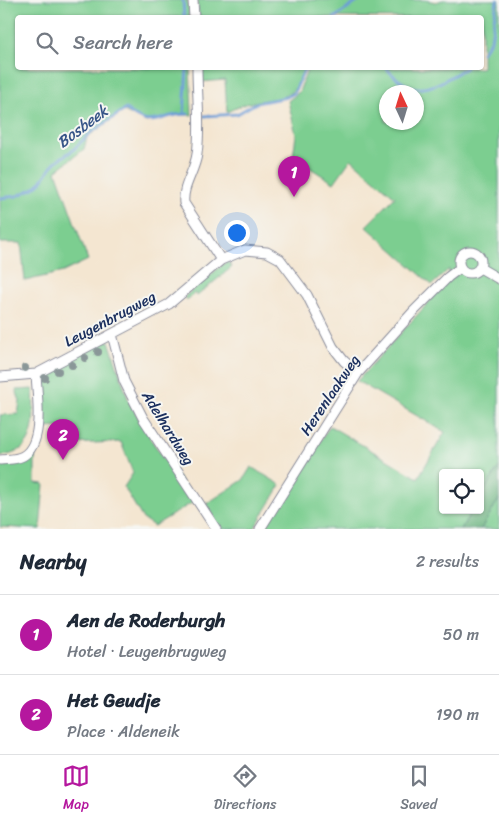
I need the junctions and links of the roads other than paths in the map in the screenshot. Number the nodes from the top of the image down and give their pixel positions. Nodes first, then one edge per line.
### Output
1 (193, 0) edge
2 (194, 15) edge
3 (197, 70) edge
4 (221, 260) junction
5 (460, 268) junction
6 (480, 268) junction
7 (499, 279) edge
8 (112, 334) junction
9 (358, 372) junction
10 (36, 374) junction
11 (0, 377) edge
12 (0, 460) edge
13 (216, 529) edge
14 (260, 529) edge

1 - 2 street
3 - 4 street
4 - 8 street, Leugenbrugweg
4 - 9 street, Leugenbrugweg
5 - 6 street
5 - 6 street, Herenlaakweg
5 - 9 street, Herenlaakweg
6 - 7 street, Herenlaakweg
8 - 10 street, Leugenbrugweg
8 - 13 street, Adelhardweg
9 - 14 street, Herenlaakweg
10 - 11 street, Leugenbrugweg
10 - 12 street

